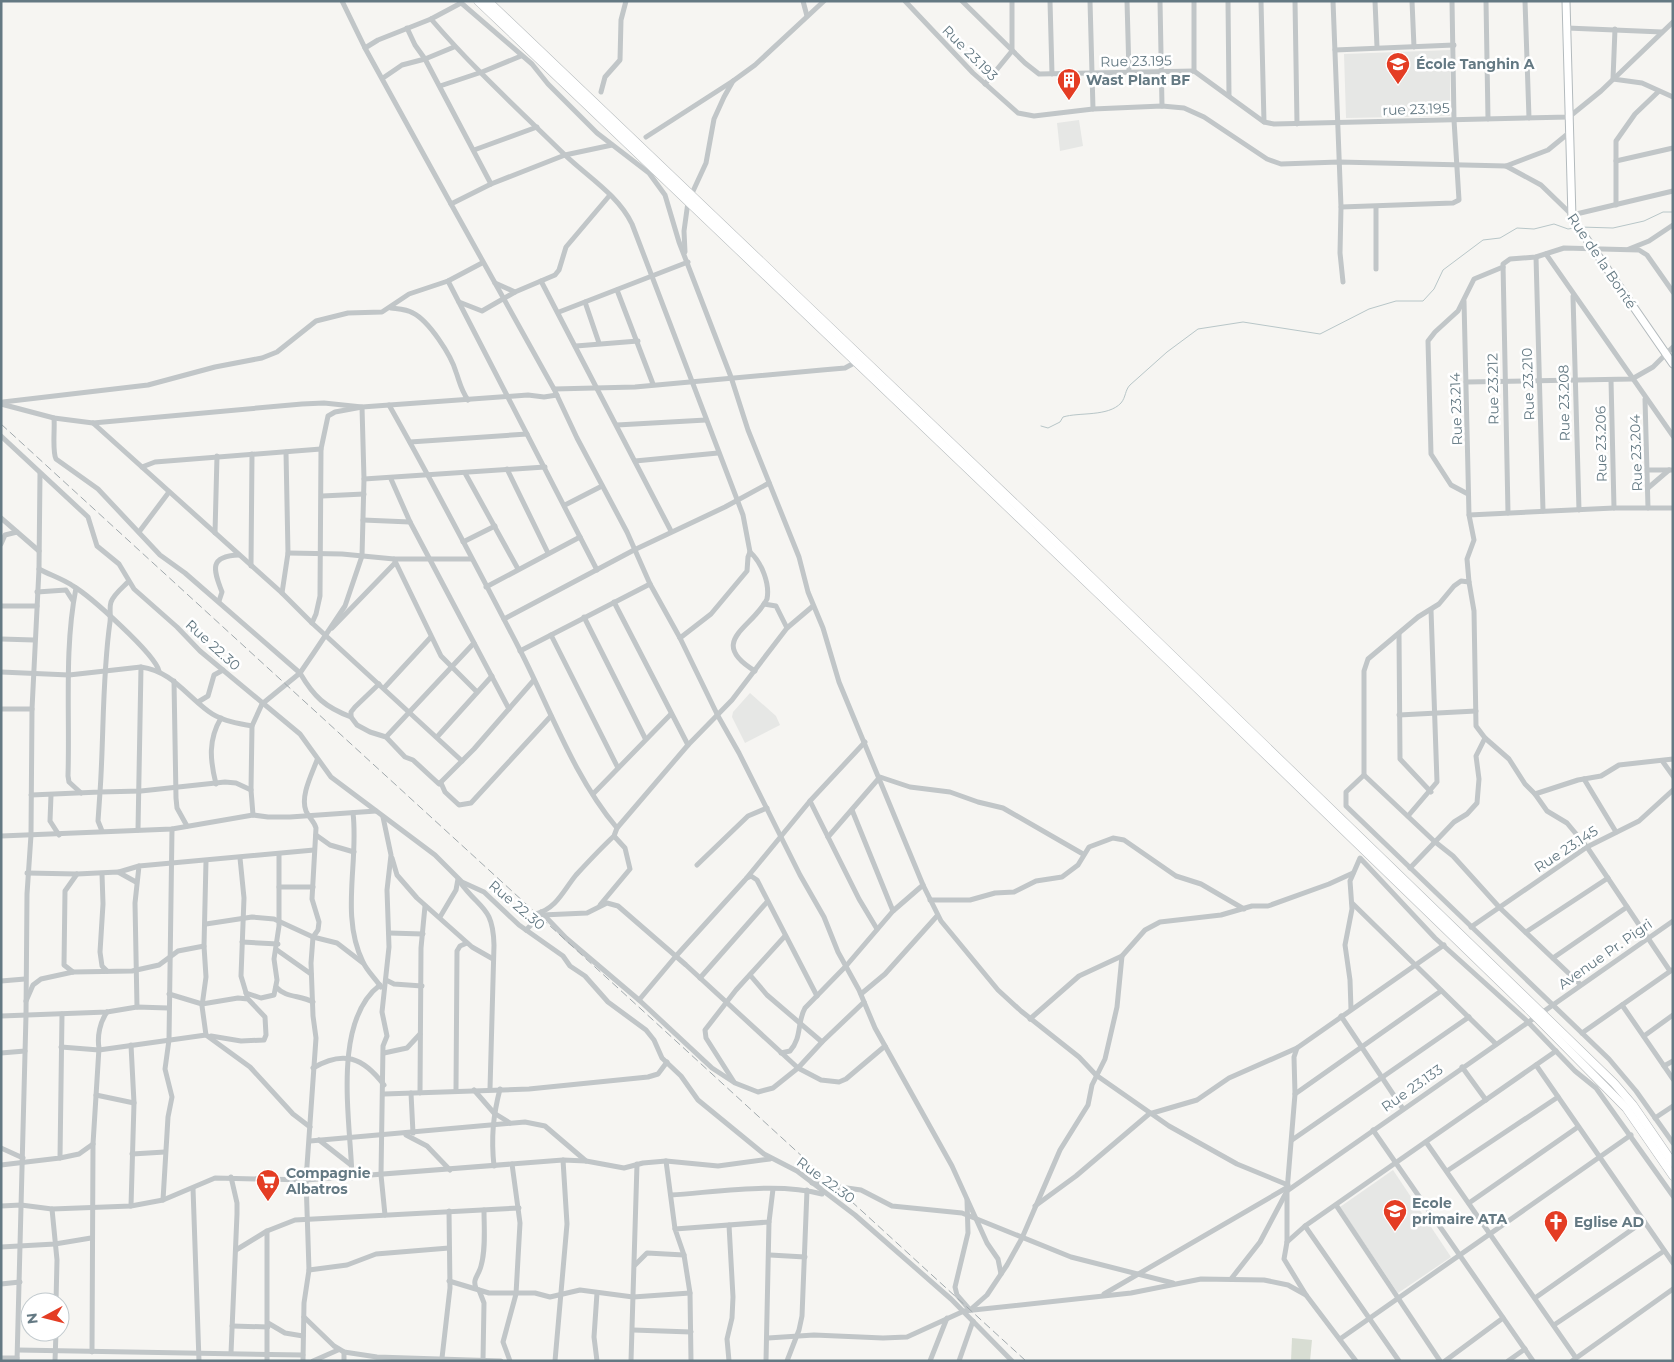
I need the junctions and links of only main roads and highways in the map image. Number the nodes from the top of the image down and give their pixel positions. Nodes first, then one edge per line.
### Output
1 (478, 1) edge
2 (488, 1) edge
3 (689, 199) junction
4 (1363, 845) junction
5 (1537, 1014) junction
6 (1673, 1164) edge
7 (1673, 1176) edge

1 - 3 main road
2 - 3 main road
3 - 4 main road
3 - 4 main road
4 - 5 main road
5 - 6 main road
5 - 7 main road

